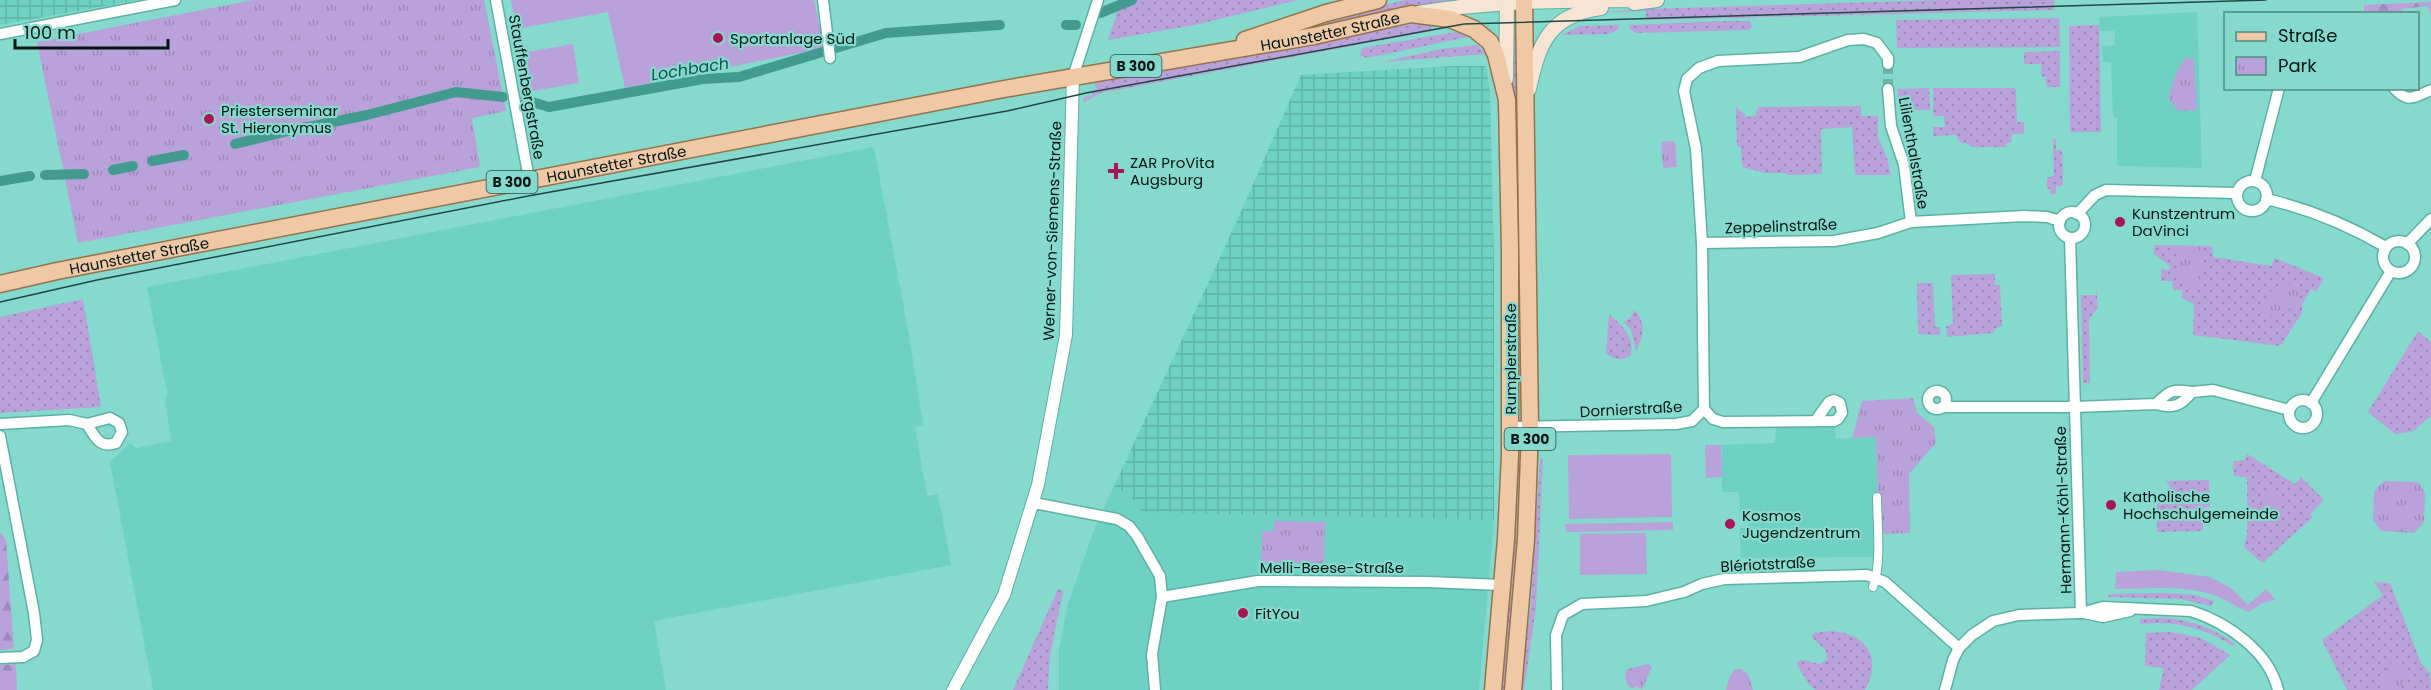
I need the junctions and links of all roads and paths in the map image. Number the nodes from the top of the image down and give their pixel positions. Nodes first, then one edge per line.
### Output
1 (175, 0) edge
2 (496, 0) edge
3 (823, 0) edge
4 (1098, 0) edge
5 (1378, 0) edge
6 (1641, 0) edge
7 (1657, 0) edge
8 (1507, 1) edge
9 (1525, 1) edge
10 (1411, 14) junction
11 (0, 34) edge
12 (830, 54) dead end
13 (1199, 56) junction
14 (1888, 64) tunnel mouth
15 (1073, 77) junction
16 (1888, 89) tunnel mouth
17 (2278, 90) edge
18 (2396, 90) edge
19 (2431, 90) edge
20 (1507, 100) junction
21 (1525, 111) junction
22 (529, 179) junction
23 (2255, 181) junction
24 (2237, 193) junction
25 (2266, 199) junction
26 (2077, 214) junction
27 (2431, 219) edge
28 (2060, 221) junction
29 (1911, 222) junction
30 (2070, 238) junction
31 (1702, 243) junction
32 (2407, 244) junction
33 (2386, 247) junction
34 (2391, 271) junction
35 (0, 284) edge
36 (2312, 403) junction
37 (1943, 407) dead end
38 (2074, 407) junction
39 (1704, 409) junction
40 (2289, 410) junction
41 (1816, 420) dead end
42 (0, 424) edge
43 (87, 424) dead end
44 (1510, 427) junction
45 (1530, 428) junction
46 (0, 436) edge
47 (1877, 497) dead end
48 (1034, 503) junction
49 (1874, 582) junction
50 (1502, 585) junction
51 (1162, 597) junction
52 (2081, 613) junction
53 (1959, 648) junction
54 (0, 658) edge
55 (953, 690) edge
56 (1155, 690) edge
57 (1493, 690) edge
58 (1513, 690) edge
59 (1557, 690) edge
60 (1945, 690) edge
61 (2278, 690) edge

1 - 11 street
2 - 22 street, Stauffenbergstraße
3 - 12 street
4 - 15 street
5 - 13 main road, Haunstetter Straße / B 300
6 - 9 main road, Haunstetter Straße
7 - 21 main road, Rumplerstraße
8 - 9 main road, Haunstetter Straße
8 - 10 main road, Haunstetter Straße
8 - 20 main road, Rumplerstraße
9 - 21 main road, Rumplerstraße / B 300
10 - 13 main road, Haunstetter Straße / B 300
10 - 20 main road, Rumplerstraße / B 300
13 - 15 main road, Haunstetter Straße / B 300
14 - 31 street
15 - 22 main road, Haunstetter Straße / B 300
15 - 48 street, Werner-von-Siemens-Straße
16 - 29 street, Lilienthalstraße
17 - 23 street
18 - 19 street
20 - 44 main road, Rumplerstraße / B 300
21 - 45 main road, Rumplerstraße / B 300
22 - 35 main road, Haunstetter Straße / B 300
23 - 24 street
23 - 25 street
24 - 25 street
24 - 26 street
25 - 33 street
26 - 28 street
26 - 30 street, Hermann-Köhl-Straße
27 - 32 street
28 - 29 street, Zeppelinstraße
28 - 30 street, Hermann-Köhl-Straße
29 - 31 street, Zeppelinstraße
30 - 38 street, Hermann-Köhl-Straße
31 - 39 street
32 - 33 street
32 - 34 street
33 - 34 street
34 - 36 street
36 - 40 street
36 - 40 street
37 - 38 street, Hermann-Köhl-Straße
38 - 40 street
38 - 52 street, Hermann-Köhl-Straße
39 - 41 street, Dornierstraße
39 - 45 street, Dornierstraße
42 - 43 street
44 - 45 street, Dornierstraße
44 - 50 main road, Rumplerstraße / B 300
45 - 58 main road, Rumplerstraße / B 300
46 - 54 street
47 - 49 street
48 - 51 street
48 - 55 street, Werner-von-Siemens-Straße
49 - 53 street
49 - 59 street, Blériotstraße
50 - 51 street, Melli-Beese-Straße
50 - 57 main road, Rumplerstraße / B 300
51 - 56 street
52 - 53 street
52 - 61 street
53 - 60 street

